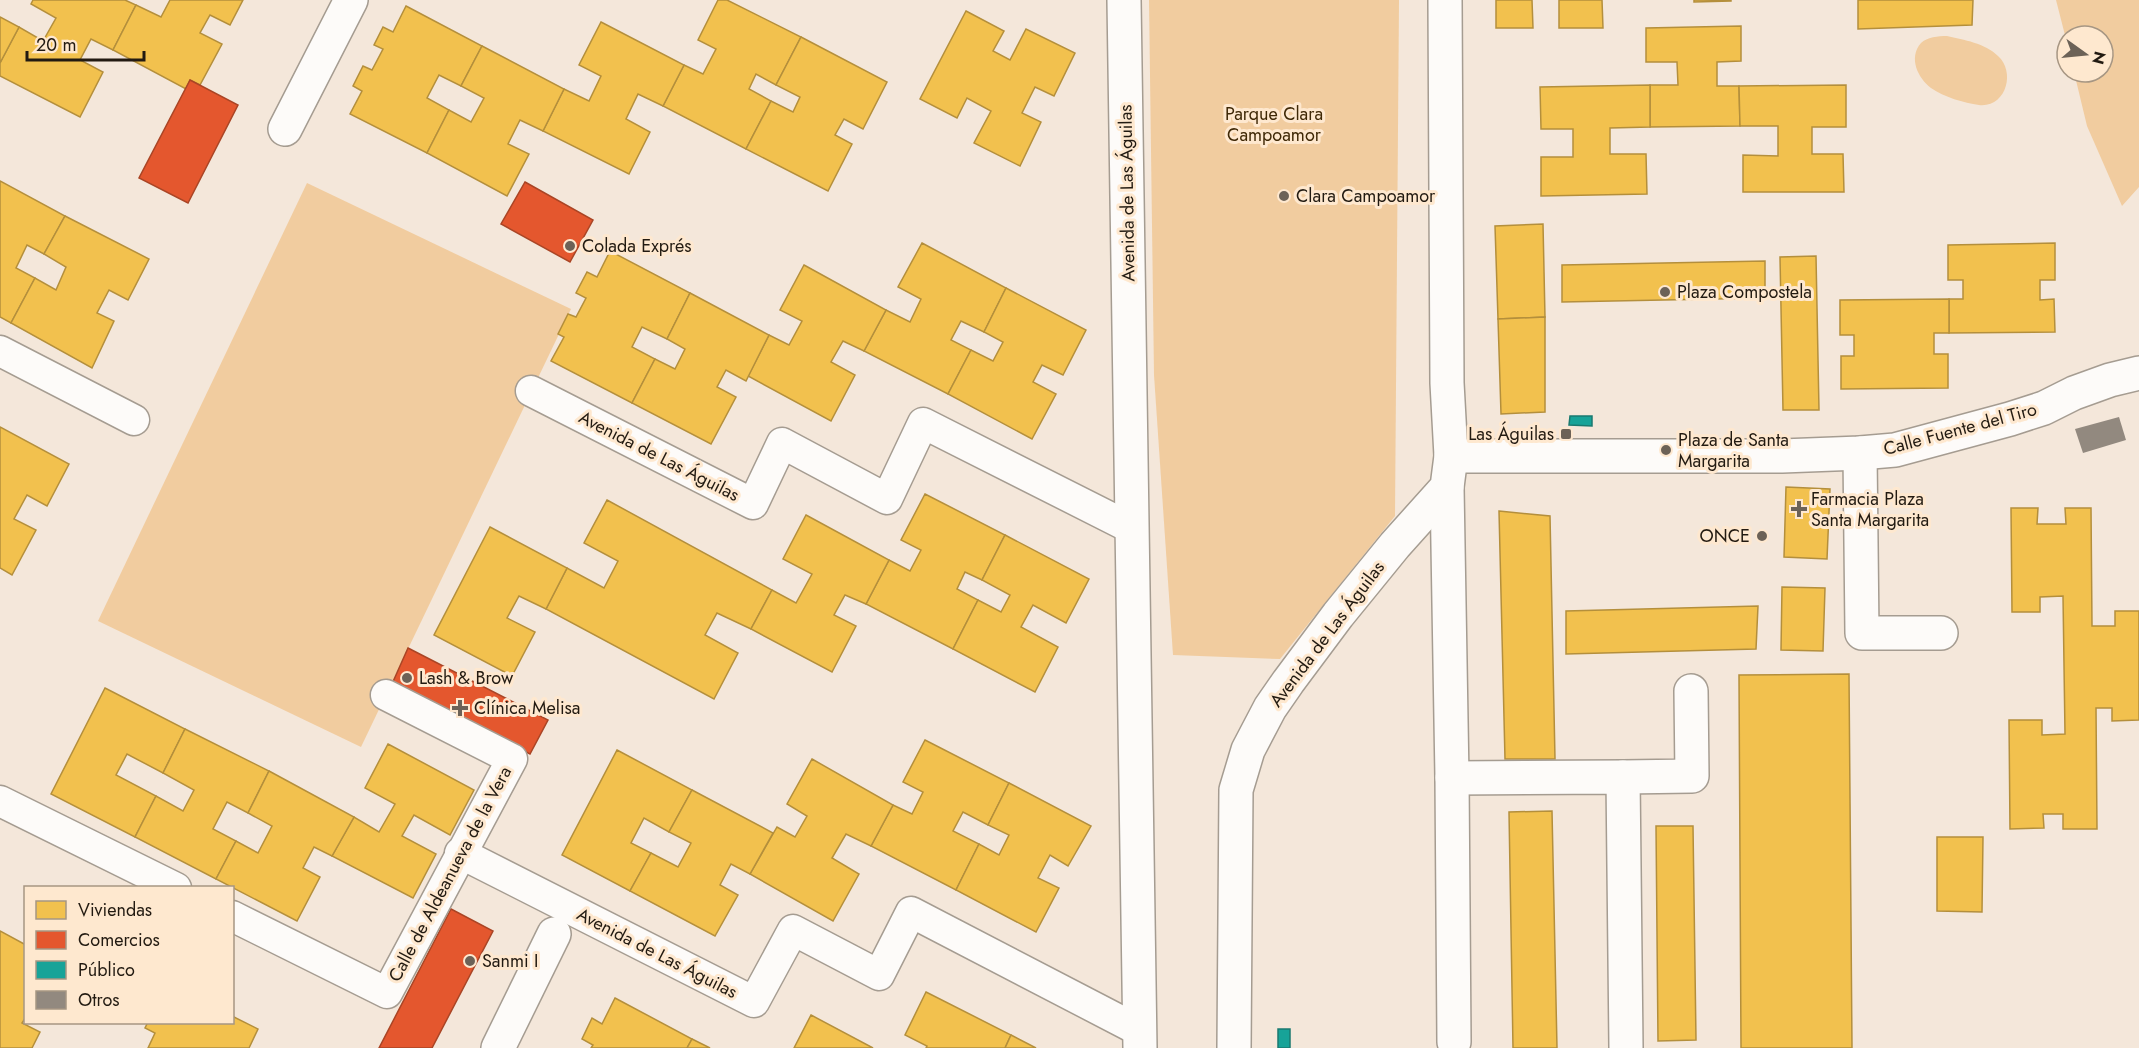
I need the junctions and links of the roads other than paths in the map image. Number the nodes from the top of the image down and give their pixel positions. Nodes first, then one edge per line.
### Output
1 (351, 0) edge
2 (1124, 0) edge
3 (1445, 0) edge
4 (285, 129) dead end
5 (0, 351) edge
6 (2139, 373) edge
7 (531, 390) dead end
8 (134, 420) dead end
9 (1860, 453) junction
10 (1449, 472) junction
11 (1133, 529) junction
12 (1941, 633) dead end
13 (1691, 691) dead end
14 (386, 695) dead end
15 (1623, 777) junction
16 (1452, 778) junction
17 (0, 801) edge
18 (460, 853) junction
19 (172, 886) edge
20 (234, 917) edge
21 (554, 934) dead end
22 (1140, 1040) edge
23 (1454, 1042) dead end
24 (1626, 1047) edge
25 (498, 1048) edge
26 (1234, 1048) edge

1 - 4 street
2 - 11 street, Avenida de Las Águilas
3 - 10 street
5 - 8 street
6 - 9 street, Calle Fuente del Tiro
7 - 11 street, Avenida de Las Águilas
9 - 10 street, Calle Fuente del Tiro
9 - 12 street
10 - 16 street
10 - 26 street, Avenida de Las Águilas
11 - 22 street, Avenida de Las Águilas
13 - 15 street
14 - 18 street, Calle de Aldeanueva de la Vera
15 - 16 street
15 - 24 street
16 - 23 street
17 - 19 street
18 - 20 street, Calle de Aldeanueva de la Vera
18 - 22 street, Avenida de Las Águilas
21 - 25 street

